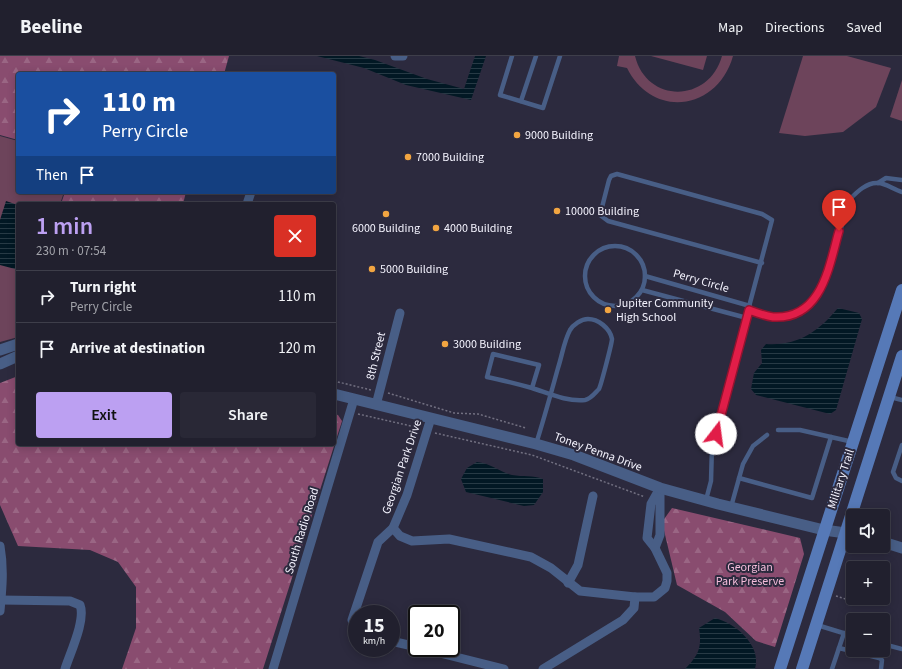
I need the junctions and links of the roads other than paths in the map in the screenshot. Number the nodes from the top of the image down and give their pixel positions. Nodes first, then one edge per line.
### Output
1 (395, 56) edge
2 (403, 56) edge
3 (512, 56) edge
4 (536, 56) edge
5 (560, 56) edge
6 (521, 101) junction
7 (902, 180) edge
8 (878, 183) junction
9 (902, 192) edge
10 (762, 263) junction
11 (645, 276) junction
12 (642, 290) junction
13 (902, 290) edge
14 (750, 308) junction
15 (400, 313) dead end
16 (747, 318) junction
17 (16, 345) edge
18 (0, 350) edge
19 (902, 356) edge
20 (16, 357) edge
21 (0, 364) edge
22 (532, 388) junction
23 (336, 394) edge
24 (551, 394) junction
25 (889, 397) junction
26 (354, 399) junction
27 (902, 400) edge
28 (376, 405) junction
29 (431, 418) junction
30 (778, 430) dead end
31 (767, 435) dead end
32 (831, 437) junction
33 (853, 442) junction
34 (536, 444) junction
35 (902, 445) edge
36 (739, 478) junction
37 (902, 481) edge
38 (660, 488) junction
39 (593, 496) dead end
40 (706, 500) junction
41 (731, 507) junction
42 (856, 509) edge
43 (394, 528) junction
44 (824, 530) junction
45 (846, 533) edge
46 (846, 541) edge
47 (890, 544) edge
48 (0, 546) edge
49 (902, 548) edge
50 (568, 582) junction
51 (1, 584) edge
52 (635, 597) junction
53 (0, 600) edge
54 (357, 605) edge
55 (0, 611) edge
56 (816, 625) junction
57 (844, 633) joint
58 (890, 646) edge
59 (839, 648) junction
60 (902, 649) edge
61 (456, 657) edge
62 (65, 669) edge
63 (273, 669) edge
64 (504, 669) edge
65 (543, 669) edge
66 (780, 669) edge
67 (802, 669) edge
68 (832, 669) edge
69 (881, 669) edge

1 - 2 street
3 - 6 lane
4 - 6 lane
5 - 6 lane
7 - 8 lane, Perry Circle
8 - 9 lane
8 - 14 lane, Perry Circle
10 - 10 lane
10 - 14 lane
11 - 12 lane
11 - 12 lane
11 - 14 lane, Perry Circle
12 - 16 lane, Perry Circle
13 - 33 main road, Military Trail
14 - 16 lane
15 - 28 street, 8th Street
16 - 40 lane
17 - 18 street
19 - 25 main road, Military Trail
20 - 21 street
22 - 22 lane
22 - 24 lane
23 - 26 street, Toney Penna Drive
24 - 24 lane
24 - 34 lane
25 - 27 lane
25 - 42 main road, Military Trail
26 - 28 street, Toney Penna Drive
26 - 63 street, South Radio Road
28 - 29 street, Toney Penna Drive
29 - 34 street, Toney Penna Drive
29 - 43 street, Georgian Park Drive
30 - 32 lane
31 - 36 lane
32 - 33 lane
32 - 36 lane
33 - 44 main road, Military Trail
34 - 38 street, Toney Penna Drive
35 - 37 lane
36 - 41 lane
38 - 40 street, Toney Penna Drive
38 - 52 street
39 - 50 street
40 - 41 street, Toney Penna Drive
41 - 44 street, Toney Penna Drive
43 - 50 street
43 - 54 street, Georgian Park Drive
44 - 45 street, Toney Penna Drive
44 - 66 main road, Military Trail
46 - 56 main road, Military Trail
47 - 49 street
48 - 51 street
50 - 52 street
51 - 53 street
52 - 65 street
53 - 55 street
53 - 62 street
56 - 57 lane
56 - 67 main road, Military Trail
57 - 59 lane
58 - 60 lane
59 - 68 lane
59 - 69 lane
61 - 64 street

